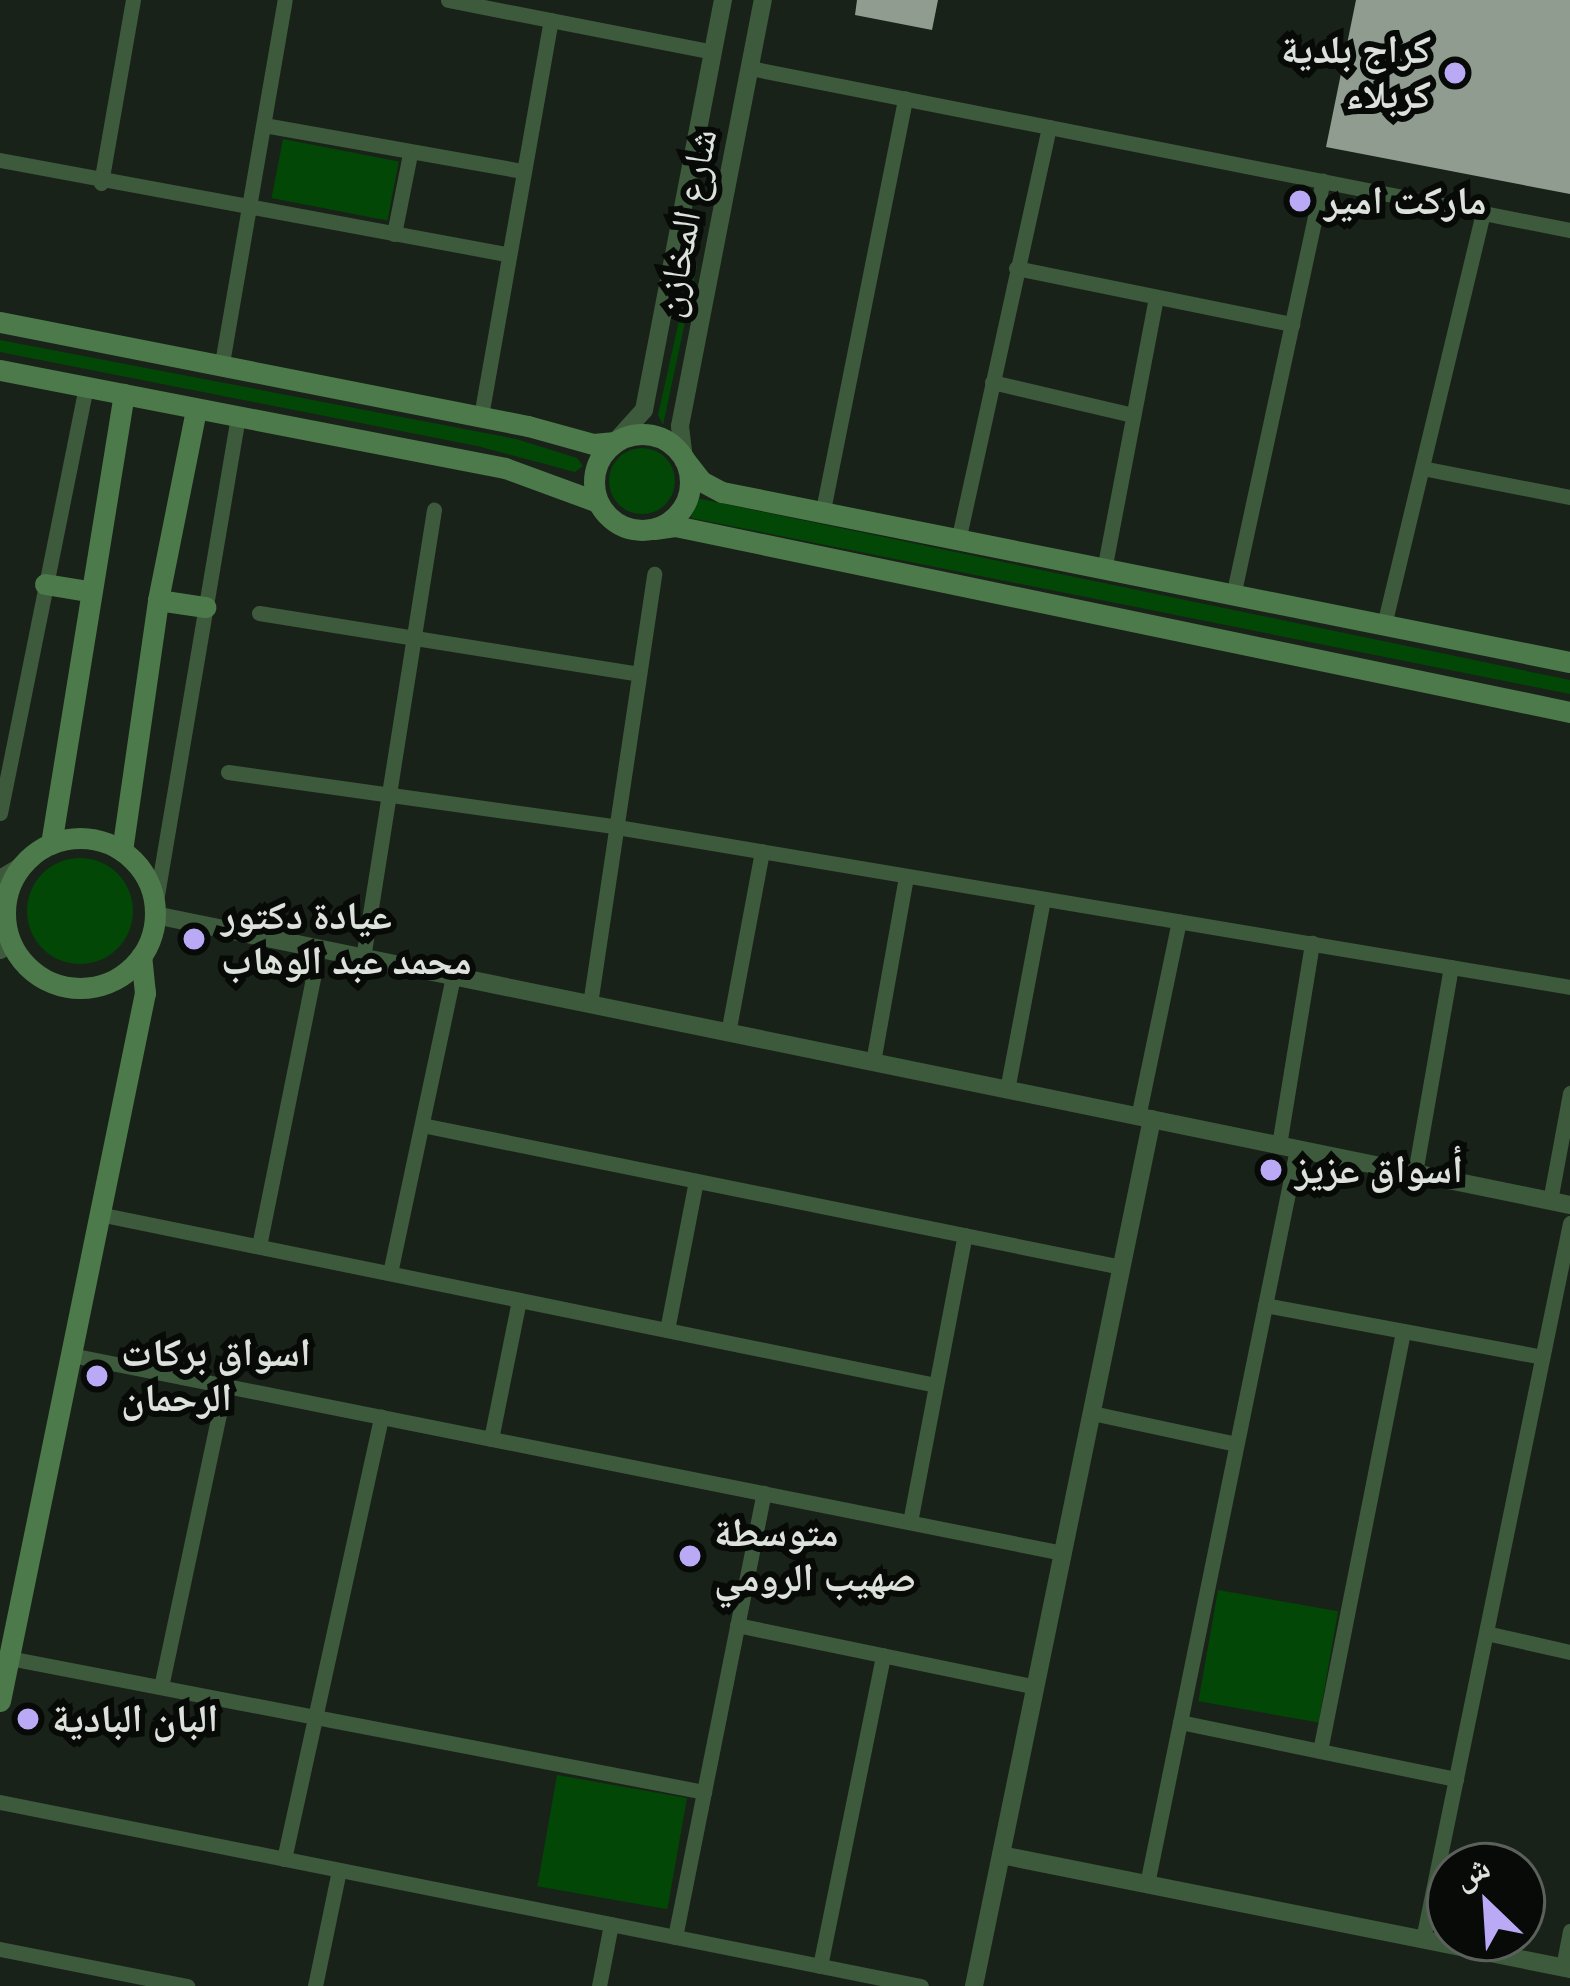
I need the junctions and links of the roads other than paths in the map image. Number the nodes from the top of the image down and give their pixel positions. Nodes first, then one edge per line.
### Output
1 (133, 0) edge
2 (285, 0) edge
3 (448, 0) edge
4 (723, 0) edge
5 (763, 0) edge
6 (551, 20) junction
7 (713, 52) junction
8 (750, 68) junction
9 (905, 98) junction
10 (264, 124) junction
11 (1049, 127) junction
12 (410, 154) junction
13 (0, 160) edge
14 (521, 172) junction
15 (1323, 181) junction
16 (101, 183) junction
17 (249, 207) junction
18 (1483, 213) junction
19 (680, 225) junction
20 (1570, 230) edge
21 (717, 233) junction
22 (394, 234) junction
23 (506, 254) junction
24 (674, 256) junction
25 (711, 265) junction
26 (1016, 268) junction
27 (1156, 297) junction
28 (0, 322) edge
29 (1292, 324) junction
30 (222, 364) junction
31 (0, 370) edge
32 (992, 382) junction
33 (86, 387) junction
34 (124, 394) junction
35 (196, 409) junction
36 (1133, 415) junction
37 (238, 416) junction
38 (482, 416) junction
39 (615, 442) junction
40 (684, 459) junction
41 (1422, 468) junction
42 (1570, 497) edge
43 (598, 502) junction
44 (434, 510) dead end
45 (822, 515) junction
46 (654, 529) junction
47 (958, 542) junction
48 (1104, 570) junction
49 (654, 574) dead end
50 (45, 584) junction
51 (88, 591) junction
52 (1233, 596) junction
53 (158, 600) junction
54 (205, 607) junction
55 (260, 613) dead end
56 (1384, 625) junction
57 (413, 638) junction
58 (1570, 662) edge
59 (640, 674) junction
60 (1570, 712) edge
61 (228, 772) dead end
62 (388, 795) junction
63 (0, 813) edge
64 (616, 827) junction
65 (51, 844) junction
66 (122, 850) junction
67 (762, 851) junction
68 (10, 873) edge
69 (906, 876) junction
70 (1043, 898) junction
71 (155, 911) junction
72 (1179, 921) junction
73 (5, 940) edge
74 (1312, 944) junction
75 (319, 949) junction
76 (141, 956) junction
77 (363, 958) junction
78 (1451, 967) junction
79 (453, 976) junction
80 (1570, 986) edge
81 (590, 1004) junction
82 (728, 1033) junction
83 (873, 1062) junction
84 (1006, 1090) junction
85 (1570, 1093) edge
86 (1145, 1118) junction
87 (422, 1125) junction
88 (1288, 1147) junction
89 (1415, 1173) junction
90 (696, 1180) junction
91 (1560, 1203) edge
92 (100, 1214) junction
93 (1570, 1223) edge
94 (965, 1235) junction
95 (259, 1246) junction
96 (1121, 1267) junction
97 (390, 1273) junction
98 (519, 1300) junction
99 (1265, 1305) junction
100 (667, 1330) junction
101 (1402, 1331) junction
102 (71, 1355) junction
103 (1543, 1358) junction
104 (936, 1384) junction
105 (225, 1386) junction
106 (1092, 1414) junction
107 (381, 1417) junction
108 (491, 1439) junction
109 (1236, 1444) junction
110 (764, 1493) junction
111 (910, 1522) junction
112 (1063, 1553) junction
113 (737, 1625) junction
114 (1486, 1633) junction
115 (1570, 1652) edge
116 (883, 1655) junction
117 (9, 1658) junction
118 (161, 1687) junction
119 (1036, 1687) junction
120 (0, 1701) edge
121 (315, 1717) junction
122 (1180, 1722) junction
123 (1320, 1751) junction
124 (1456, 1779) junction
125 (704, 1792) junction
126 (0, 1802) edge
127 (1001, 1855) junction
128 (284, 1858) junction
129 (339, 1870) junction
130 (1147, 1884) junction
131 (611, 1924) junction
132 (1570, 1931) edge
133 (675, 1937) junction
134 (1424, 1940) junction
135 (0, 1949) edge
136 (820, 1966) junction
137 (1566, 1968) edge
138 (99, 1978) edge
139 (187, 1986) edge
140 (315, 1986) edge
141 (599, 1986) edge
142 (921, 1986) edge
143 (974, 1986) edge

1 - 16 street
2 - 10 street
3 - 6 street
4 - 7 street, شارع المخازن
5 - 8 street, شارع المخازن
6 - 7 street
6 - 14 street
7 - 19 street, شارع المخازن
8 - 9 street
8 - 21 street, شارع المخازن
9 - 11 street
9 - 45 street
10 - 12 street
10 - 17 street
11 - 15 street
11 - 26 street
12 - 14 street
12 - 22 street
13 - 16 street
14 - 23 street
15 - 18 street
15 - 29 street
16 - 17 street
17 - 22 street
17 - 30 street
18 - 20 street
18 - 41 street
19 - 21 street
19 - 24 street, شارع المخازن
21 - 25 street, شارع المخازن
22 - 23 street
23 - 38 street
24 - 25 street
24 - 39 street, شارع المخازن
25 - 40 street, شارع المخازن
26 - 27 street
26 - 32 street
27 - 29 street
27 - 36 street
28 - 30 main road
29 - 52 street
30 - 38 main road
31 - 33 main road
32 - 36 street
32 - 47 street
33 - 34 main road
33 - 50 street
34 - 35 main road
34 - 51 main road
35 - 37 main road
35 - 53 main road
36 - 48 street
37 - 43 main road
37 - 54 street
38 - 39 main road
39 - 40 main road
39 - 43 main road
40 - 45 main road
40 - 46 main road
41 - 42 street
41 - 56 street
43 - 46 main road
44 - 57 street
45 - 47 main road
46 - 60 main road
47 - 48 main road
48 - 52 main road
49 - 59 street
50 - 51 main road
50 - 63 street
51 - 65 main road
52 - 56 main road
53 - 54 main road
53 - 66 main road
54 - 71 street
55 - 57 street
56 - 58 main road
57 - 59 street
57 - 62 street
59 - 64 street
61 - 62 street
62 - 64 street
62 - 77 street
64 - 67 street
64 - 81 street
65 - 66 main road
65 - 68 main road
66 - 71 main road
67 - 69 street
67 - 82 street
68 - 73 main road
69 - 70 street
69 - 83 street
70 - 72 street
70 - 84 street
71 - 75 street
71 - 76 main road
72 - 74 street
72 - 86 street
73 - 76 main road
74 - 78 street
74 - 88 street
75 - 77 street
75 - 95 street
76 - 92 main road
77 - 79 street
78 - 80 street
78 - 89 street
79 - 81 street
79 - 87 street
81 - 82 street
82 - 83 street
83 - 84 street
84 - 86 street
85 - 91 street
86 - 88 street
86 - 96 street
87 - 90 street
87 - 97 street
88 - 89 street
88 - 99 street
89 - 91 street
90 - 94 street
90 - 100 street
92 - 95 street
92 - 102 main road
93 - 103 street
94 - 96 street
94 - 104 street
95 - 97 street
96 - 106 street
97 - 98 street
98 - 100 street
98 - 108 street
99 - 101 street
99 - 109 street
100 - 104 street
101 - 103 street
101 - 123 street
102 - 105 street
102 - 117 main road
103 - 114 street
104 - 111 street
105 - 107 street
105 - 118 street
106 - 109 street
106 - 112 street
107 - 108 street
107 - 121 street
108 - 110 street
109 - 122 street
110 - 111 street
110 - 113 street
111 - 112 street
112 - 119 street
113 - 116 street
113 - 125 street
114 - 115 street
114 - 124 street
116 - 119 street
116 - 136 street
117 - 118 street
117 - 120 main road
118 - 121 street
119 - 127 street
121 - 125 street
121 - 128 street
122 - 123 street
122 - 130 street
123 - 124 street
124 - 134 street
125 - 133 street
126 - 128 street
127 - 130 street
127 - 143 street
128 - 129 street
129 - 131 street
129 - 140 street
130 - 134 street
131 - 133 street
131 - 141 street
132 - 137 street
133 - 136 street
134 - 137 street
135 - 138 street
136 - 142 street
138 - 139 street

